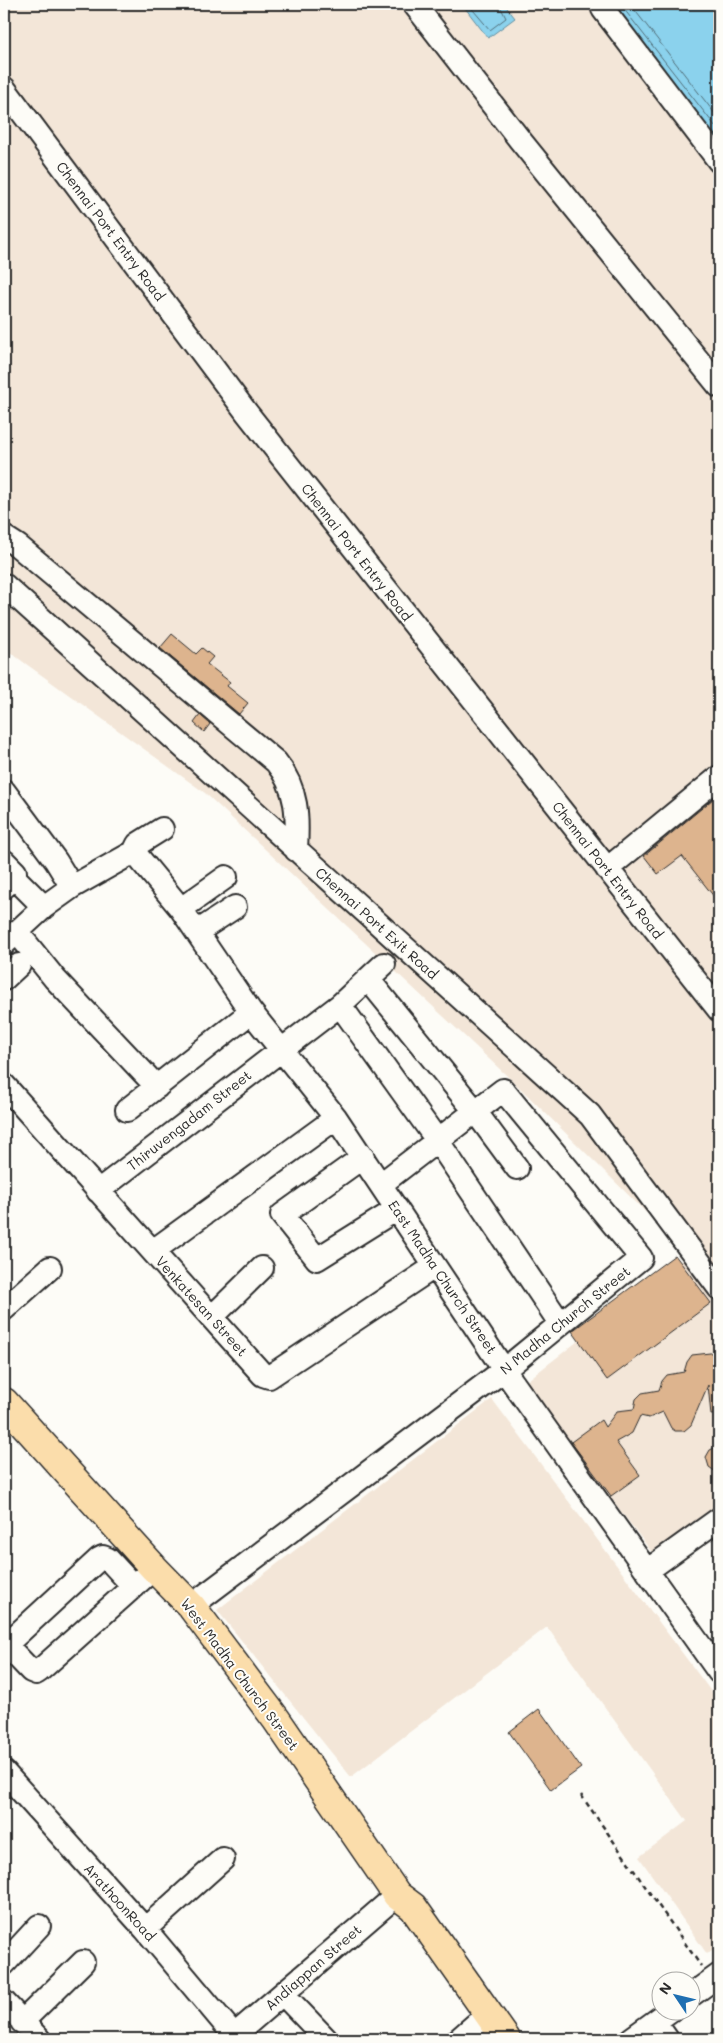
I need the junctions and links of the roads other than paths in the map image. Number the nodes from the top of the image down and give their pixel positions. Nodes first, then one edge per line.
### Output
1 (414, 4) edge
2 (603, 9) dead end
3 (4, 88) edge
4 (719, 161) edge
5 (719, 386) edge
6 (4, 537) edge
7 (4, 585) edge
8 (719, 776) edge
9 (4, 790) edge
10 (162, 830) dead end
11 (296, 850) junction
12 (134, 852) junction
13 (607, 869) junction
14 (8, 875) edge
15 (226, 877) dead end
16 (72, 887) junction
17 (44, 907) junction
18 (235, 907) dead end
19 (181, 909) junction
20 (197, 932) junction
21 (10, 938) edge
22 (340, 1005) junction
23 (719, 1010) edge
24 (251, 1012) junction
25 (281, 1050) junction
26 (4, 1085) edge
27 (157, 1087) junction
28 (127, 1110) dead end
29 (475, 1111) junction
30 (336, 1118) junction
31 (437, 1140) junction
32 (363, 1158) junction
33 (517, 1168) dead end
34 (381, 1184) junction
35 (98, 1191) junction
36 (397, 1209) junction
37 (153, 1251) junction
38 (434, 1267) junction
39 (50, 1268) dead end
40 (262, 1268) dead end
41 (719, 1288) edge
42 (4, 1310) edge
43 (212, 1317) junction
44 (560, 1323) junction
45 (504, 1370) junction
46 (4, 1402) edge
47 (719, 1518) edge
48 (154, 1568) junction
49 (648, 1570) junction
50 (134, 1586) junction
51 (191, 1606) junction
52 (719, 1672) edge
53 (4, 1772) edge
54 (223, 1859) dead end
55 (397, 1895) junction
56 (39, 1926) dead end
57 (145, 1930) junction
58 (83, 1962) dead end
59 (4, 1964) edge
60 (716, 1978) edge
61 (700, 1989) edge
62 (284, 1994) junction
63 (4, 2002) edge
64 (22, 2022) junction
65 (664, 2024) edge
66 (477, 2030) edge
67 (232, 2037) edge
68 (39, 2039) edge
69 (326, 2039) edge
70 (506, 2039) edge
71 (631, 2039) edge

1 - 5 street
2 - 4 street
3 - 13 street, Chennai Port Entry Road
6 - 11 street
7 - 11 street, Chennai Port Exit Road
8 - 13 street
9 - 16 street
10 - 12 street
11 - 41 street, Chennai Port Exit Road
12 - 16 street
12 - 19 street, East Madha Church Street
13 - 23 street, Chennai Port Entry Road
14 - 17 street
15 - 19 street
16 - 17 street
17 - 21 street
18 - 20 street
19 - 20 street, East Madha Church Street
20 - 24 street, East Madha Church Street
21 - 27 street
22 - 25 street, Thiruvengadam Street
22 - 29 street, Thiruvengadam Street
22 - 31 street
24 - 25 street, East Madha Church Street
24 - 27 street
25 - 30 street, East Madha Church Street
25 - 35 street, Thiruvengadam Street
26 - 35 street, Venkatesan Street
27 - 28 street
29 - 31 street, N Madha Church Street
29 - 33 street
29 - 44 street, N Madha Church Street
30 - 32 street, East Madha Church Street
30 - 37 street
31 - 34 street, N Madha Church Street
31 - 44 street
32 - 34 street, East Madha Church Street
32 - 36 street
34 - 36 street, East Madha Church Street
35 - 37 street, Venkatesan Street
36 - 38 street, East Madha Church Street
37 - 43 street, Venkatesan Street
38 - 43 street, Venkatesan Street
38 - 45 street, East Madha Church Street
39 - 42 street
40 - 43 street
44 - 45 street, N Madha Church Street
45 - 49 street, East Madha Church Street
45 - 51 street, N Madha Church Street
46 - 48 main road, West Madha Church Street
47 - 49 street
48 - 50 street
48 - 51 main road, West Madha Church Street
49 - 52 street, East Madha Church Street
50 - 50 street
51 - 55 main road, West Madha Church Street
53 - 57 street, ArathoonRoad
54 - 57 street
55 - 62 street, Andiappan Street
55 - 66 main road, West Madha Church Street
56 - 59 street
57 - 67 street, ArathoonRoad
58 - 64 street
60 - 61 street
62 - 67 street, Andiappan Street
62 - 69 street
63 - 64 street
64 - 68 street
65 - 71 street
66 - 70 main road, West Madha Church Street

